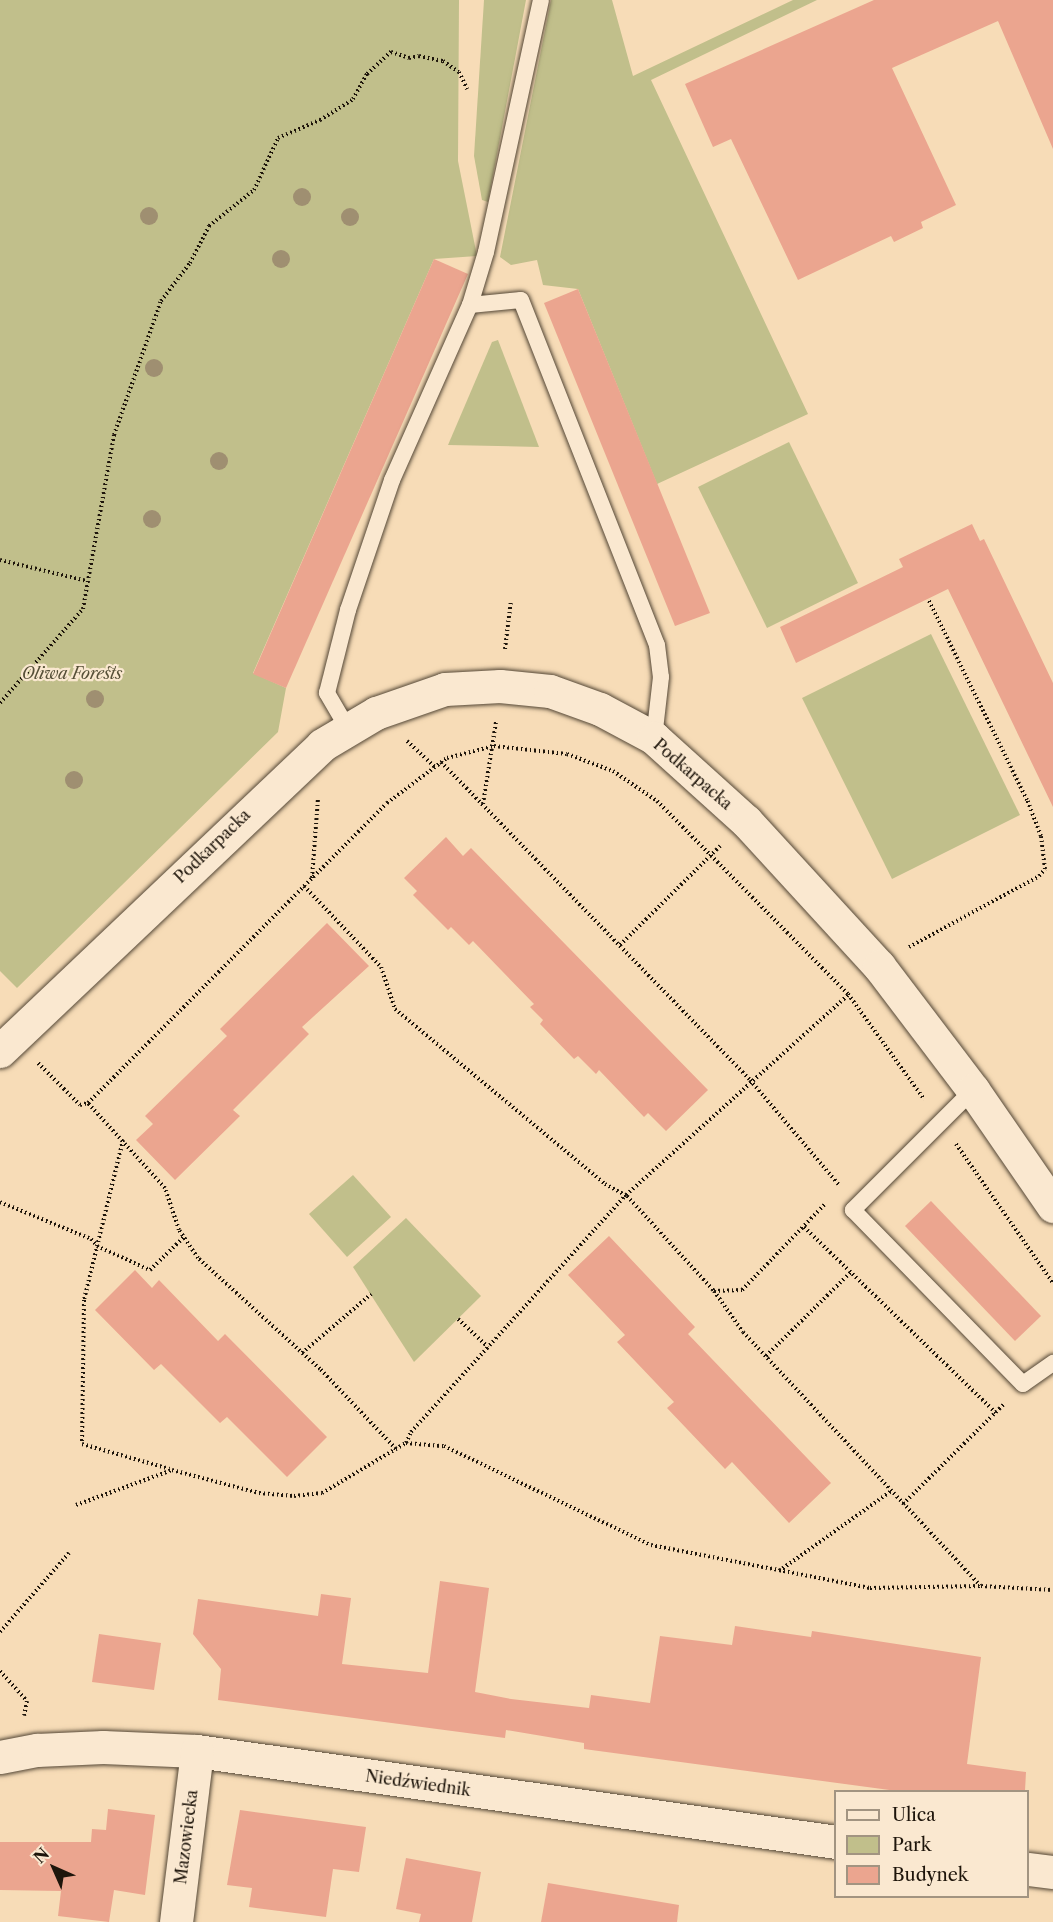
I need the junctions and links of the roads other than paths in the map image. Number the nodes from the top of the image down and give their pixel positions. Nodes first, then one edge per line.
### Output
1 (541, 0) edge
2 (470, 305) junction
3 (335, 737) junction
4 (654, 738) junction
5 (6, 1045) edge
6 (973, 1090) junction
7 (1053, 1206) edge
8 (1053, 1363) edge
9 (197, 1751) junction
10 (0, 1757) edge
11 (834, 1842) edge
12 (1029, 1869) edge
13 (1053, 1872) edge
14 (176, 1922) edge

1 - 2 lane
2 - 3 lane
2 - 4 lane
3 - 4 street, Podkarpacka
3 - 5 street, Podkarpacka
4 - 6 street, Podkarpacka
6 - 7 street, Podkarpacka
6 - 8 lane
9 - 10 street, Niedźwiednik
9 - 11 street, Niedźwiednik
9 - 14 street, Mazowiecka
12 - 13 street

